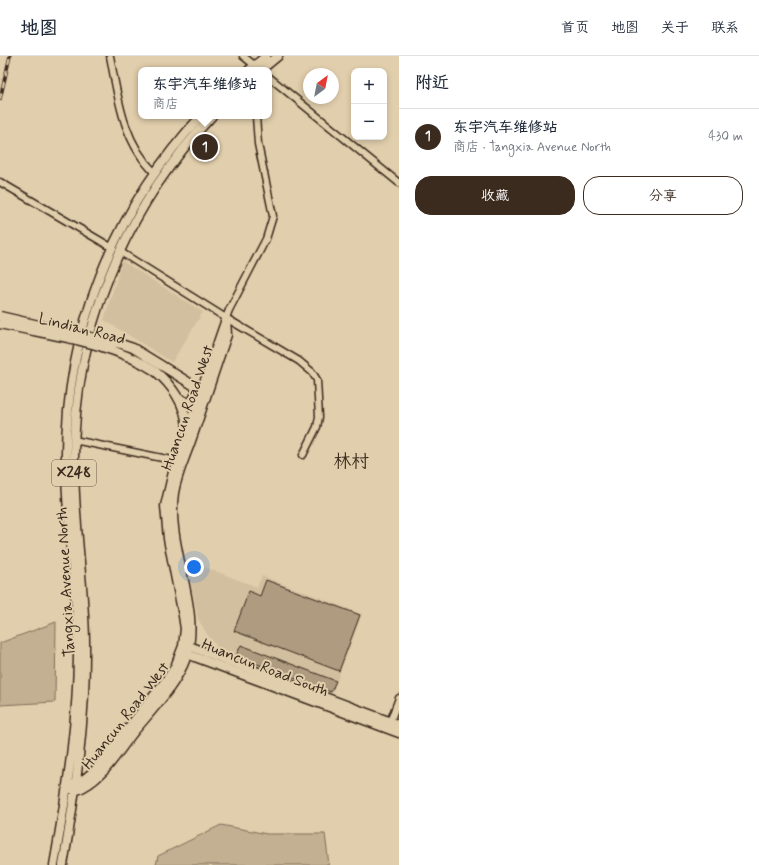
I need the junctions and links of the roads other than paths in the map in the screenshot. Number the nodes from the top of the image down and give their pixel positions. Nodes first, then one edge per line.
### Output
1 (110, 56) edge
2 (243, 56) edge
3 (266, 56) edge
4 (278, 56) edge
5 (254, 67) edge
6 (258, 67) edge
7 (259, 67) edge
8 (272, 79) edge
9 (198, 119) edge
10 (209, 119) edge
11 (256, 119) edge
12 (155, 173) junction
13 (0, 182) edge
14 (399, 183) edge
15 (111, 247) junction
16 (119, 251) junction
17 (0, 316) edge
18 (226, 318) junction
19 (0, 324) edge
20 (157, 367) junction
21 (193, 385) junction
22 (201, 390) junction
23 (178, 398) junction
24 (206, 398) junction
25 (193, 402) junction
26 (187, 431) junction
27 (74, 440) junction
28 (303, 455) dead end
29 (176, 461) junction
30 (186, 649) junction
31 (399, 698) edge
32 (390, 722) junction
33 (399, 725) edge
34 (399, 733) edge
35 (67, 786) junction
36 (76, 787) junction
37 (54, 865) edge
38 (63, 865) edge

1 - 12 street
2 - 5 street
3 - 6 main road
4 - 7 main road
8 - 14 street
9 - 12 main road, Tangxia Avenue North / X248
10 - 16 main road, Tangxia Avenue North / X248
11 - 18 street, Huancun Road West
12 - 15 main road, Tangxia Avenue North / X248
13 - 15 street
15 - 35 main road, Tangxia Avenue North / X248
16 - 18 street
16 - 27 main road, Tangxia Avenue North / X248
17 - 20 main road, Lindian Road, bridge
18 - 22 main road, Huancun Road West
18 - 24 main road, Huancun Road West
18 - 28 street
19 - 20 main road, Lindian Road, bridge
20 - 21 main road, Lindian Road
20 - 23 main road, Lindian Road
21 - 22 main road, Lindian Road
21 - 25 main road
22 - 24 main road, Lindian Road
22 - 25 main road, Huancun Road West
23 - 25 main road
23 - 26 main road, Lindian Road
24 - 25 main road
24 - 30 main road, Huancun Road West
25 - 26 main road, Huancun Road West
26 - 29 main road, Huancun Road West
27 - 29 street
27 - 36 main road, Tangxia Avenue North / X248
29 - 30 main road, Huancun Road West
30 - 32 main road, Huancun Road South
30 - 34 main road, Huancun Road South
30 - 36 main road, Huancun Road West
31 - 32 street
32 - 33 main road, Huancun Road South
35 - 36 main road
35 - 37 main road, Tangxia Avenue North / X248
36 - 38 main road, Tangxia Avenue North / X248

